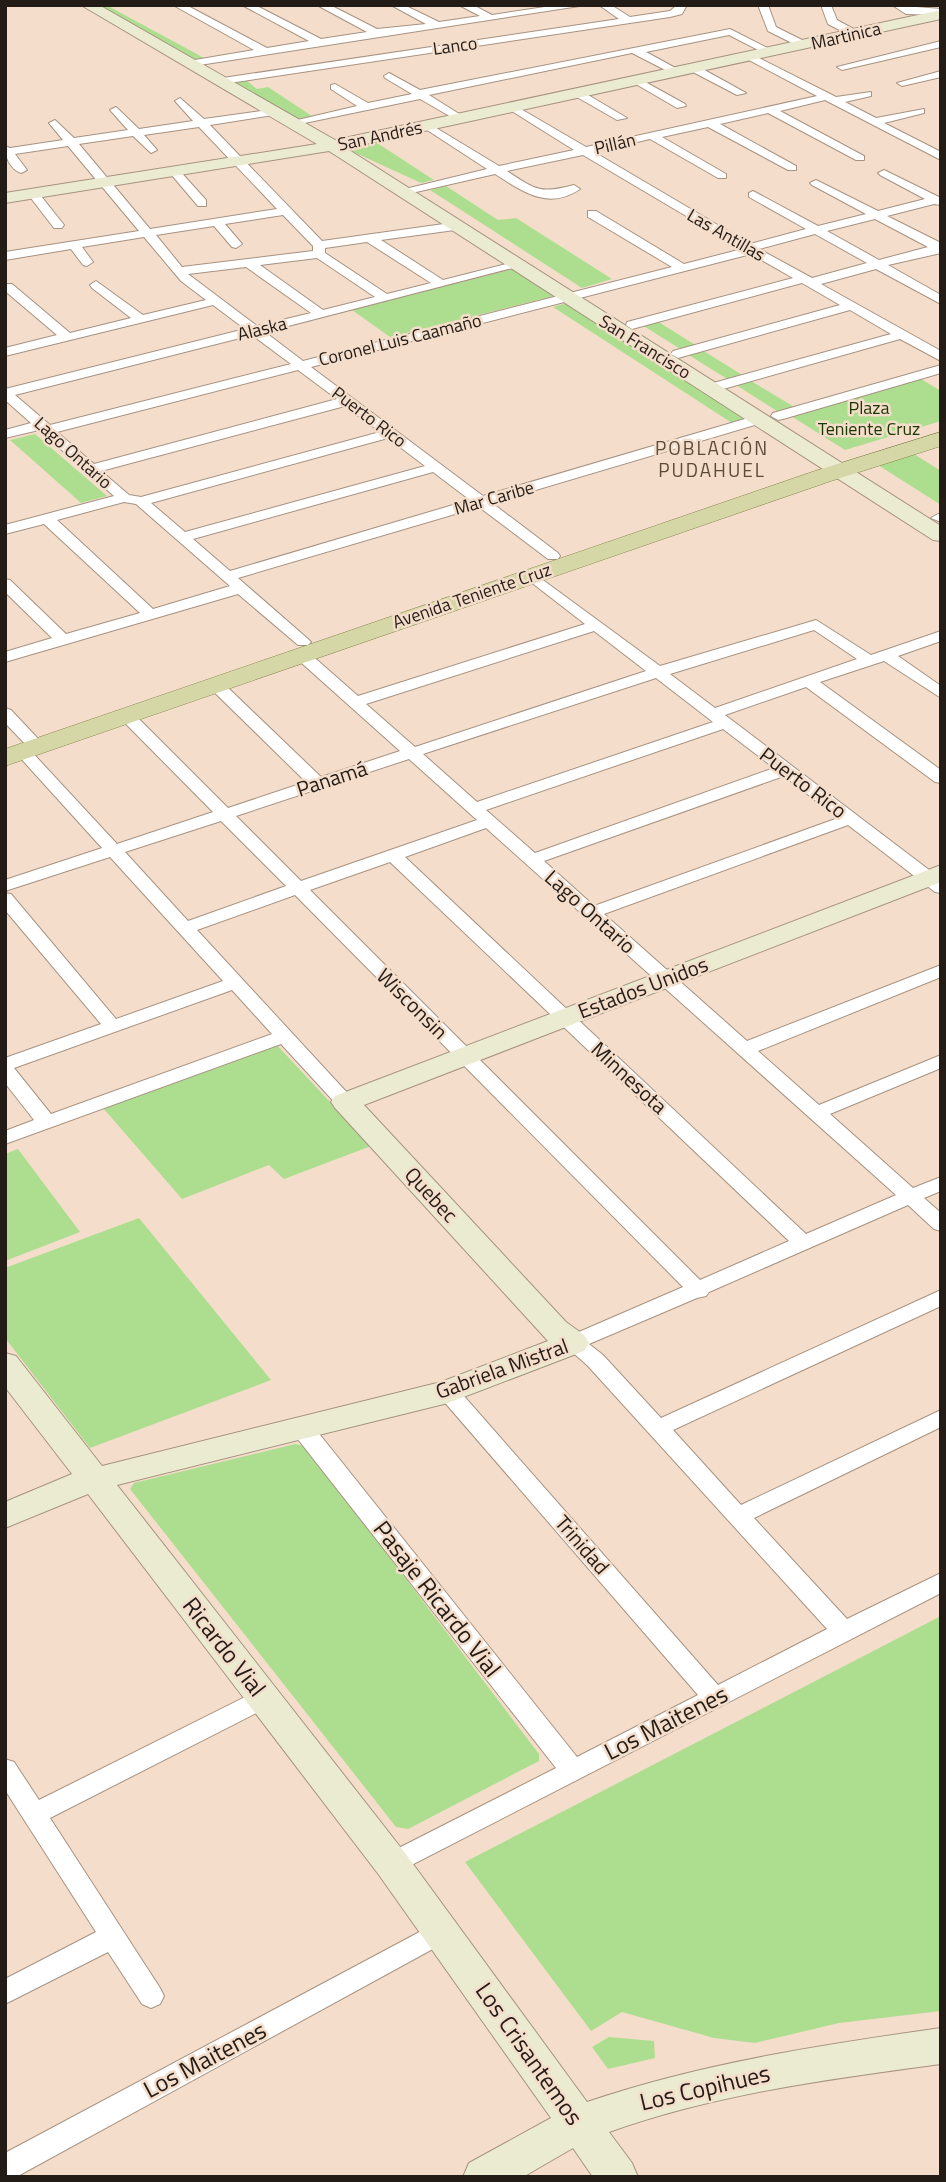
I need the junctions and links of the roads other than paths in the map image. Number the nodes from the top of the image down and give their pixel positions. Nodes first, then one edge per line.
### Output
1 (178, 5) edge
2 (247, 5) edge
3 (321, 5) edge
4 (396, 5) edge
5 (464, 5) edge
6 (580, 5) edge
7 (604, 5) edge
8 (682, 5) edge
9 (763, 5) edge
10 (826, 5) edge
11 (897, 5) edge
12 (95, 6) edge
13 (541, 8) edge
14 (941, 13) edge
15 (514, 15) junction
16 (491, 18) junction
17 (628, 20) junction
18 (438, 26) junction
19 (415, 30) junction
20 (381, 33) junction
21 (539, 34) junction
22 (855, 34) junction
23 (617, 38) dead end
24 (321, 44) junction
25 (941, 44) edge
26 (804, 45) junction
27 (441, 48) junction
28 (634, 50) junction
29 (266, 52) junction
30 (772, 52) junction
31 (751, 57) junction
32 (193, 64) junction
33 (842, 67) dead end
34 (695, 69) junction
35 (677, 73) junction
36 (941, 74) edge
37 (389, 76) dead end
38 (816, 76) dead end
39 (795, 80) junction
40 (223, 81) junction
41 (638, 81) junction
42 (902, 83) dead end
43 (335, 87) dead end
44 (741, 93) dead end
45 (423, 94) junction
46 (579, 94) junction
47 (867, 94) dead end
48 (830, 99) junction
49 (180, 101) dead end
50 (681, 106) dead end
51 (366, 107) junction
52 (514, 108) junction
53 (769, 109) junction
54 (116, 110) dead end
55 (920, 111) dead end
56 (276, 112) junction
57 (621, 118) dead end
58 (460, 119) junction
59 (295, 122) junction
60 (874, 122) junction
61 (55, 123) dead end
62 (201, 123) junction
63 (710, 123) junction
64 (428, 126) junction
65 (136, 132) junction
66 (652, 136) junction
67 (941, 140) edge
68 (71, 142) junction
69 (920, 145) junction
70 (334, 146) junction
71 (151, 150) dead end
72 (6, 151) edge
73 (585, 151) junction
74 (941, 157) edge
75 (860, 159) dead end
76 (239, 161) junction
77 (792, 167) dead end
78 (21, 170) dead end
79 (174, 171) junction
80 (498, 171) junction
81 (884, 173) dead end
82 (722, 176) dead end
83 (104, 182) junction
84 (816, 183) dead end
85 (575, 189) dead end
86 (411, 190) junction
87 (33, 193) junction
88 (753, 195) dead end
89 (5, 198) edge
90 (938, 201) edge
91 (202, 202) dead end
92 (286, 211) junction
93 (592, 214) dead end
94 (877, 215) junction
95 (217, 222) junction
96 (58, 225) dead end
97 (457, 226) junction
98 (816, 230) junction
99 (145, 233) junction
100 (369, 238) junction
101 (74, 244) junction
102 (236, 244) dead end
103 (940, 248) edge
104 (319, 249) junction
105 (749, 249) junction
106 (6, 260) edge
107 (87, 262) dead end
108 (249, 263) junction
109 (877, 264) junction
110 (518, 265) junction
111 (683, 268) junction
112 (178, 271) junction
113 (806, 281) junction
114 (441, 284) junction
115 (96, 285) dead end
116 (8, 287) dead end
117 (574, 295) junction
118 (385, 298) junction
119 (941, 300) edge
120 (24, 301) junction
121 (216, 301) junction
122 (5, 305) edge
123 (851, 306) junction
124 (321, 314) junction
125 (141, 319) junction
126 (632, 325) junction
127 (254, 331) junction
128 (901, 335) junction
129 (67, 337) junction
130 (5, 352) edge
131 (678, 354) junction
132 (941, 357) edge
133 (299, 365) junction
134 (941, 369) edge
135 (719, 386) junction
136 (5, 393) edge
137 (347, 401) junction
138 (769, 418) junction
139 (45, 428) junction
140 (941, 428) edge
141 (390, 433) junction
142 (5, 435) edge
143 (941, 439) edge
144 (841, 463) junction
145 (436, 467) junction
146 (92, 469) junction
147 (124, 498) junction
148 (141, 501) junction
149 (482, 502) junction
150 (47, 519) junction
151 (940, 523) edge
152 (5, 530) edge
153 (183, 537) junction
154 (553, 556) junction
155 (228, 576) junction
156 (532, 576) junction
157 (5, 583) edge
158 (241, 588) junction
159 (151, 615) junction
160 (597, 625) junction
161 (941, 636) edge
162 (63, 640) junction
163 (302, 648) junction
164 (886, 655) junction
165 (5, 657) edge
166 (869, 660) junction
167 (659, 673) junction
168 (808, 681) junction
169 (216, 685) junction
170 (941, 693) edge
171 (355, 702) junction
172 (5, 713) edge
173 (127, 716) junction
174 (719, 718) junction
175 (19, 748) edge
176 (412, 753) junction
177 (785, 769) junction
178 (941, 778) edge
179 (318, 784) junction
180 (474, 808) junction
181 (224, 814) junction
182 (850, 819) junction
183 (489, 821) junction
184 (114, 851) junction
185 (393, 855) junction
186 (532, 860) junction
187 (936, 880) edge
188 (5, 886) edge
189 (298, 888) junction
190 (5, 898) edge
191 (591, 913) junction
192 (185, 928) junction
193 (941, 970) edge
194 (666, 979) junction
195 (235, 983) junction
196 (565, 1018) junction
197 (113, 1027) junction
198 (284, 1036) junction
199 (745, 1049) junction
200 (465, 1056) junction
201 (941, 1061) edge
202 (5, 1068) edge
203 (345, 1102) junction
204 (816, 1113) junction
205 (47, 1123) junction
206 (5, 1138) edge
207 (941, 1183) edge
208 (910, 1197) junction
209 (941, 1224) edge
210 (805, 1244) junction
211 (699, 1291) junction
212 (941, 1297) edge
213 (573, 1343) junction
214 (5, 1364) edge
215 (448, 1392) junction
216 (941, 1418) edge
217 (301, 1427) junction
218 (658, 1428) junction
219 (96, 1479) junction
220 (5, 1516) edge
221 (738, 1516) junction
222 (941, 1582) edge
223 (845, 1632) junction
224 (263, 1698) junction
225 (716, 1698) junction
226 (5, 1769) edge
227 (573, 1771) junction
228 (34, 1814) junction
229 (392, 1864) junction
230 (442, 1931) junction
231 (113, 1936) junction
232 (5, 1992) edge
233 (151, 1996) dead end
234 (941, 2046) edge
235 (578, 2124) junction
236 (5, 2168) edge
237 (484, 2177) edge
238 (617, 2177) edge

1 - 29 street
2 - 24 street
3 - 20 street
4 - 18 street
5 - 16 street
6 - 13 street
7 - 17 street
8 - 17 street, Lanco
9 - 26 street
10 - 22 street
11 - 14 street
12 - 32 street, San Francisco
13 - 15 street
14 - 22 street, Martinica
15 - 16 street
15 - 21 street
16 - 18 street
17 - 21 street, Lanco
18 - 19 street
19 - 20 street
19 - 27 street
20 - 24 street
21 - 27 street, Lanco
22 - 26 street, Martinica
23 - 28 street
24 - 29 street
25 - 33 street
26 - 30 street, Martinica
27 - 40 street, Lanco
28 - 30 street
28 - 35 street
28 - 45 street
29 - 32 street
30 - 31 street, Martinica
31 - 34 street, San Andrés
31 - 39 street
32 - 40 street, San Francisco
34 - 35 street, San Andrés
34 - 44 street
35 - 41 street, San Andrés
36 - 42 street
37 - 45 street
38 - 39 street
39 - 48 street
40 - 56 street, San Francisco
41 - 46 street, San Andrés
41 - 50 street
43 - 51 street
45 - 51 street
45 - 58 street
46 - 52 street, San Andrés
46 - 57 street
47 - 48 street, Pillán
48 - 53 street, Pillán
48 - 60 street
49 - 62 street
51 - 59 street
52 - 58 street, San Andrés
52 - 73 street, Las Antillas
53 - 63 street, Pillán
53 - 75 street
54 - 65 street
55 - 60 street
56 - 59 street, San Francisco
56 - 62 street
58 - 64 street, San Andrés
59 - 70 street, San Francisco
60 - 69 street
61 - 68 street, Puerto Rico
62 - 65 street
62 - 76 street
63 - 66 street, Pillán
63 - 77 street
64 - 70 street, San Andrés
64 - 80 street
65 - 68 street
65 - 71 street
66 - 73 street, Pillán
66 - 82 street
67 - 69 street
68 - 72 street
68 - 83 street, Puerto Rico
69 - 74 street
70 - 76 street, San Andrés
70 - 86 street, San Francisco
72 - 78 street
73 - 80 street, Pillán
73 - 105 street, Las Antillas
76 - 79 street, San Andrés
76 - 92 street
79 - 83 street, San Andrés
79 - 91 street
80 - 85 street
80 - 86 street, Pillán
81 - 90 street
83 - 87 street, San Andrés
83 - 99 street, Puerto Rico
84 - 94 street
86 - 97 street, San Francisco
86 - 117 street, San Francisco
87 - 89 street, San Andrés
87 - 96 street
88 - 98 street
90 - 94 street, Coronel Luis Caamaño
92 - 95 street
92 - 104 street
93 - 111 street
94 - 98 street, Coronel Luis Caamaño
94 - 103 street
95 - 99 street
95 - 102 street
97 - 100 street
97 - 110 street, San Francisco
98 - 105 street, Coronel Luis Caamaño
98 - 109 street
99 - 101 street
99 - 112 street, Puerto Rico
100 - 104 street
100 - 114 street
101 - 106 street
101 - 107 street
103 - 109 street
104 - 108 street
104 - 118 street
105 - 111 street, Coronel Luis Caamaño
105 - 113 street, Las Antillas
108 - 112 street
108 - 124 street
109 - 113 street
109 - 119 street
110 - 114 street, Alaska
110 - 117 street, San Francisco
111 - 117 street, Coronel Luis Caamaño
112 - 121 street, Puerto Rico
113 - 123 street, Las Antillas
113 - 126 street
114 - 118 street, Alaska
115 - 125 street
116 - 120 street
117 - 126 street, San Francisco
117 - 133 street, Coronel Luis Caamaño
117 - 135 street, San Francisco
118 - 124 street, Alaska
120 - 122 street
120 - 129 street
121 - 125 street
121 - 127 street, Puerto Rico
123 - 128 street, Las Antillas
123 - 131 street
124 - 127 street, Alaska
125 - 129 street
126 - 131 street, San Francisco
127 - 133 street, Puerto Rico
127 - 136 street, Alaska
128 - 132 street, Las Antillas
128 - 135 street
129 - 130 street
131 - 135 street, San Francisco
133 - 137 street, Puerto Rico
133 - 139 street, Coronel Luis Caamaño
134 - 138 street, Mar Caribe
135 - 138 street, San Francisco
136 - 139 street, Lago Ontario
137 - 141 street, Puerto Rico
137 - 146 street
138 - 144 street, San Francisco
138 - 149 street, Mar Caribe
139 - 142 street, Coronel Luis Caamaño
139 - 146 street, Lago Ontario
140 - 144 main road, Avenida Teniente Cruz
141 - 145 street, Puerto Rico
141 - 148 street
143 - 144 main road, Avenida Teniente Cruz
144 - 151 street, San Francisco
144 - 154 main road, Avenida Teniente Cruz
144 - 156 main road, Avenida Teniente Cruz
145 - 149 street, Puerto Rico
145 - 153 street
146 - 147 street, Lago Ontario
147 - 148 street, Lago Ontario
147 - 150 street
148 - 153 street, Lago Ontario
149 - 154 street, Puerto Rico
149 - 155 street, Mar Caribe
150 - 152 street
150 - 159 street
153 - 155 street, Lago Ontario
154 - 163 main road, Avenida Teniente Cruz
155 - 158 street, Lago Ontario
156 - 160 street, Puerto Rico
156 - 163 main road, Avenida Teniente Cruz
157 - 162 street
158 - 159 street
158 - 163 street, Lago Ontario
159 - 162 street
160 - 167 street, Puerto Rico
160 - 171 street
161 - 164 street
162 - 165 street
163 - 169 main road, Avenida Teniente Cruz
163 - 171 street, Lago Ontario
163 - 175 main road, Avenida Teniente Cruz
164 - 166 street
164 - 170 street
166 - 167 street, Panamá
166 - 168 street
167 - 174 street, Puerto Rico
167 - 176 street, Panamá
168 - 174 street
168 - 178 street
169 - 173 main road, Avenida Teniente Cruz
169 - 179 street
171 - 176 street, Lago Ontario
172 - 175 street, Quebec
173 - 175 main road, Avenida Teniente Cruz
173 - 181 street, Wisconsin
174 - 177 street, Puerto Rico
174 - 180 street
175 - 184 street, Quebec
176 - 179 street, Panamá
176 - 180 street, Lago Ontario
177 - 182 street, Puerto Rico
177 - 186 street
179 - 181 street, Panamá
180 - 183 street, Lago Ontario
181 - 184 street, Panamá
181 - 189 street, Wisconsin
182 - 187 street, Puerto Rico
182 - 191 street
183 - 185 street
183 - 186 street, Lago Ontario
184 - 188 street, Panamá
184 - 192 street, Quebec
185 - 189 street
185 - 196 street, Minnesota
186 - 191 street, Lago Ontario
187 - 194 street, Estados Unidos
189 - 192 street
189 - 200 street, Wisconsin
190 - 197 street
191 - 194 street, Lago Ontario
192 - 195 street, Quebec
193 - 199 street
194 - 196 street, Estados Unidos
194 - 199 street, Lago Ontario
195 - 197 street
195 - 198 street, Quebec
196 - 200 street, Estados Unidos
196 - 210 street, Minnesota
197 - 202 street
198 - 203 street, Quebec
198 - 205 street
199 - 204 street, Lago Ontario
200 - 203 street, Estados Unidos
200 - 211 street, Wisconsin
201 - 204 street
202 - 205 street
203 - 213 street, Quebec
204 - 208 street, Lago Ontario
205 - 206 street
207 - 208 street, Gabriela Mistral
208 - 209 street, Lago Ontario
208 - 210 street, Gabriela Mistral
210 - 211 street, Gabriela Mistral
211 - 213 street, Gabriela Mistral
212 - 218 street
213 - 215 street, Gabriela Mistral
213 - 218 street, Quebec
214 - 219 street, Ricardo Vial
215 - 217 street, Gabriela Mistral
215 - 225 street, Trinidad
216 - 221 street
217 - 219 street, Gabriela Mistral
217 - 227 street, Pasaje Ricardo Vial
218 - 221 street, Quebec
219 - 220 street, Gabriela Mistral
219 - 224 street, Ricardo Vial
221 - 223 street, Quebec
222 - 223 street, Los Maitenes
223 - 225 street, Los Maitenes
224 - 228 street
224 - 229 street, Ricardo Vial
225 - 227 street, Los Maitenes
226 - 228 street
227 - 229 street, Los Maitenes
228 - 231 street
229 - 230 street, Ricardo Vial
230 - 235 street, Los Crisantemos
230 - 236 street, Los Maitenes
231 - 232 street
231 - 233 street
234 - 235 street, Los Copihues
235 - 237 street, Los Copihues
235 - 238 street, Los Crisantemos

